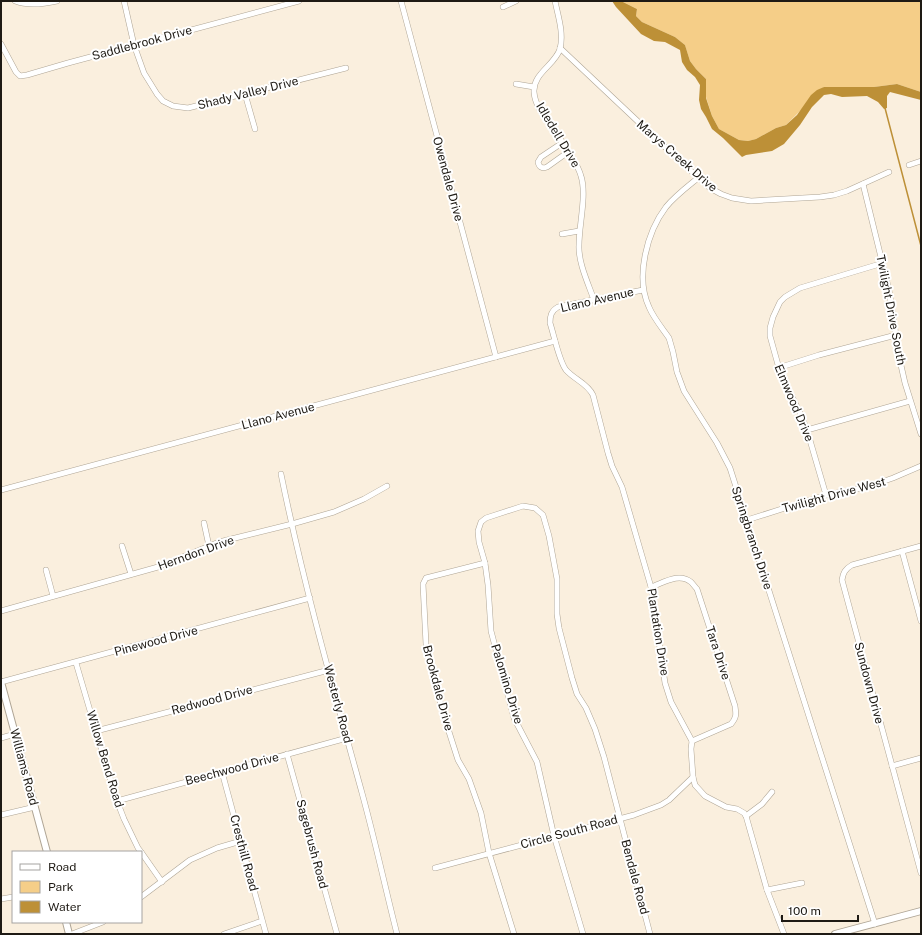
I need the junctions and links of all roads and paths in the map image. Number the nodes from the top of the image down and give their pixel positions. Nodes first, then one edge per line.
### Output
1 (15, 1) edge
2 (58, 1) edge
3 (124, 1) edge
4 (299, 1) edge
5 (401, 1) edge
6 (516, 1) edge
7 (555, 1) edge
8 (503, 8) dead end
9 (1, 44) edge
10 (134, 45) junction
11 (560, 48) junction
12 (346, 68) dead end
13 (516, 84) dead end
14 (534, 87) junction
15 (245, 94) junction
16 (255, 129) dead end
17 (562, 143) junction
18 (568, 152) junction
19 (921, 161) edge
20 (909, 165) dead end
21 (889, 172) dead end
22 (698, 178) junction
23 (863, 184) junction
24 (579, 231) junction
25 (562, 234) dead end
26 (883, 263) junction
27 (643, 290) junction
28 (594, 300) junction
29 (552, 313) joint
30 (896, 335) junction
31 (555, 341) junction
32 (496, 357) junction
33 (778, 368) junction
34 (910, 401) junction
35 (807, 430) junction
36 (921, 434) edge
37 (921, 466) edge
38 (282, 474) dead end
39 (387, 486) dead end
40 (1, 490) edge
41 (826, 495) junction
42 (746, 520) junction
43 (481, 522) joint
44 (204, 523) dead end
45 (292, 524) junction
46 (122, 546) dead end
47 (209, 546) junction
48 (921, 546) edge
49 (902, 551) junction
50 (485, 563) junction
51 (46, 570) dead end
52 (131, 574) junction
53 (651, 587) junction
54 (53, 596) junction
55 (310, 598) junction
56 (1, 611) edge
57 (921, 621) edge
58 (76, 663) junction
59 (329, 670) junction
60 (1, 682) edge
61 (96, 731) junction
62 (15, 734) junction
63 (1, 738) edge
64 (347, 738) junction
65 (692, 741) junction
66 (287, 754) junction
67 (921, 758) edge
68 (892, 766) junction
69 (222, 772) junction
70 (693, 778) junction
71 (772, 792) dead end
72 (117, 801) junction
73 (35, 807) junction
74 (1, 815) edge
75 (746, 816) junction
76 (619, 819) junction
77 (554, 836) junction
78 (241, 841) junction
79 (47, 851) edge
80 (140, 851) edge
81 (142, 853) edge
82 (489, 853) junction
83 (435, 868) dead end
84 (921, 873) edge
85 (162, 882) junction
86 (802, 883) dead end
87 (767, 890) junction
88 (142, 896) edge
89 (12, 897) edge
90 (1, 900) edge
91 (921, 911) edge
92 (262, 921) junction
93 (66, 923) edge
94 (100, 923) edge
95 (875, 924) junction
96 (71, 934) edge
97 (224, 934) edge
98 (266, 934) edge
99 (337, 934) edge
100 (397, 934) edge
101 (514, 934) edge
102 (583, 934) edge
103 (650, 934) edge
104 (784, 934) edge
105 (835, 934) edge

1 - 2 street
3 - 10 street, Shady Valley Drive
4 - 10 street, Saddlebrook Drive
5 - 32 street, Owendale Drive
6 - 8 street
7 - 11 street
9 - 10 street, Saddlebrook Drive
10 - 15 street, Shady Valley Drive
11 - 14 street, Idledell Drive
11 - 22 street, Marys Creek Drive
12 - 15 street, Shady Valley Drive
13 - 14 street
14 - 17 street, Idledell Drive
15 - 16 street
17 - 18 street, Idledell Drive
17 - 18 street
18 - 24 street, Idledell Drive
19 - 20 street
21 - 23 street, Marys Creek Drive
22 - 23 street, Marys Creek Drive
22 - 27 street, Springbranch Drive
23 - 26 street, Twilight Drive South
24 - 25 street
24 - 28 street, Idledell Drive
26 - 30 street, Twilight Drive South
26 - 33 street, Elmwood Drive
27 - 28 street, Llano Avenue
27 - 42 street, Springbranch Drive
28 - 29 street, Llano Avenue
29 - 31 street, Plantation Drive
30 - 33 street
30 - 34 street, Twilight Drive South
31 - 32 street, Llano Avenue
31 - 53 street, Plantation Drive
32 - 40 street, Llano Avenue
33 - 35 street, Elmwood Drive
34 - 35 street
34 - 36 street, Twilight Drive South
35 - 41 street, Elmwood Drive
37 - 41 street, Twilight Drive West
38 - 45 street, Westerly Road
39 - 45 street, Herndon Drive
41 - 42 street, Twilight Drive West
42 - 95 street, Springbranch Drive
43 - 50 street, Palomino Drive
43 - 76 street, Bendale Road
44 - 47 street
45 - 47 street, Herndon Drive
45 - 55 street, Westerly Road
46 - 52 street
47 - 52 street, Herndon Drive
48 - 49 street, Sundown Drive
49 - 57 street
49 - 68 street, Sundown Drive
50 - 77 street, Palomino Drive
50 - 82 street, Brookdale Drive
51 - 54 street
52 - 54 street, Herndon Drive
53 - 65 street, Plantation Drive
53 - 65 street, Tara Drive
54 - 56 street, Herndon Drive
55 - 58 street, Pinewood Drive
55 - 59 street, Westerly Road
58 - 60 street, Pinewood Drive
58 - 61 street, Willow Bend Road
59 - 61 street, Redwood Drive
59 - 64 street, Westerly Road
60 - 62 street, Williams Road
61 - 72 street, Willow Bend Road
62 - 63 street
62 - 73 street, Williams Road
64 - 66 street, Beechwood Drive
64 - 100 street, Westerly Road
65 - 70 street, Plantation Drive
66 - 69 street, Beechwood Drive
66 - 99 street, Sagebrush Road
67 - 68 street
68 - 84 street, Sundown Drive
69 - 72 street, Beechwood Drive
69 - 78 street, Cresthill Road
70 - 75 street, Plantation Drive
70 - 76 street, Circle South Road
71 - 75 street
72 - 80 street, Willow Bend Road
73 - 74 street
73 - 79 street, Williams Road
75 - 87 street
76 - 77 street, Circle South Road
76 - 103 street, Bendale Road
77 - 82 street, Circle South Road
77 - 102 street, Palomino Drive
78 - 85 street
78 - 92 street, Cresthill Road
81 - 85 street, Willow Bend Road
82 - 83 street, Circle South Road
82 - 101 street
85 - 88 street
86 - 87 street
87 - 104 street
89 - 90 street
91 - 95 street
92 - 97 street
92 - 98 street, Cresthill Road
93 - 96 street
94 - 96 street
95 - 105 street

